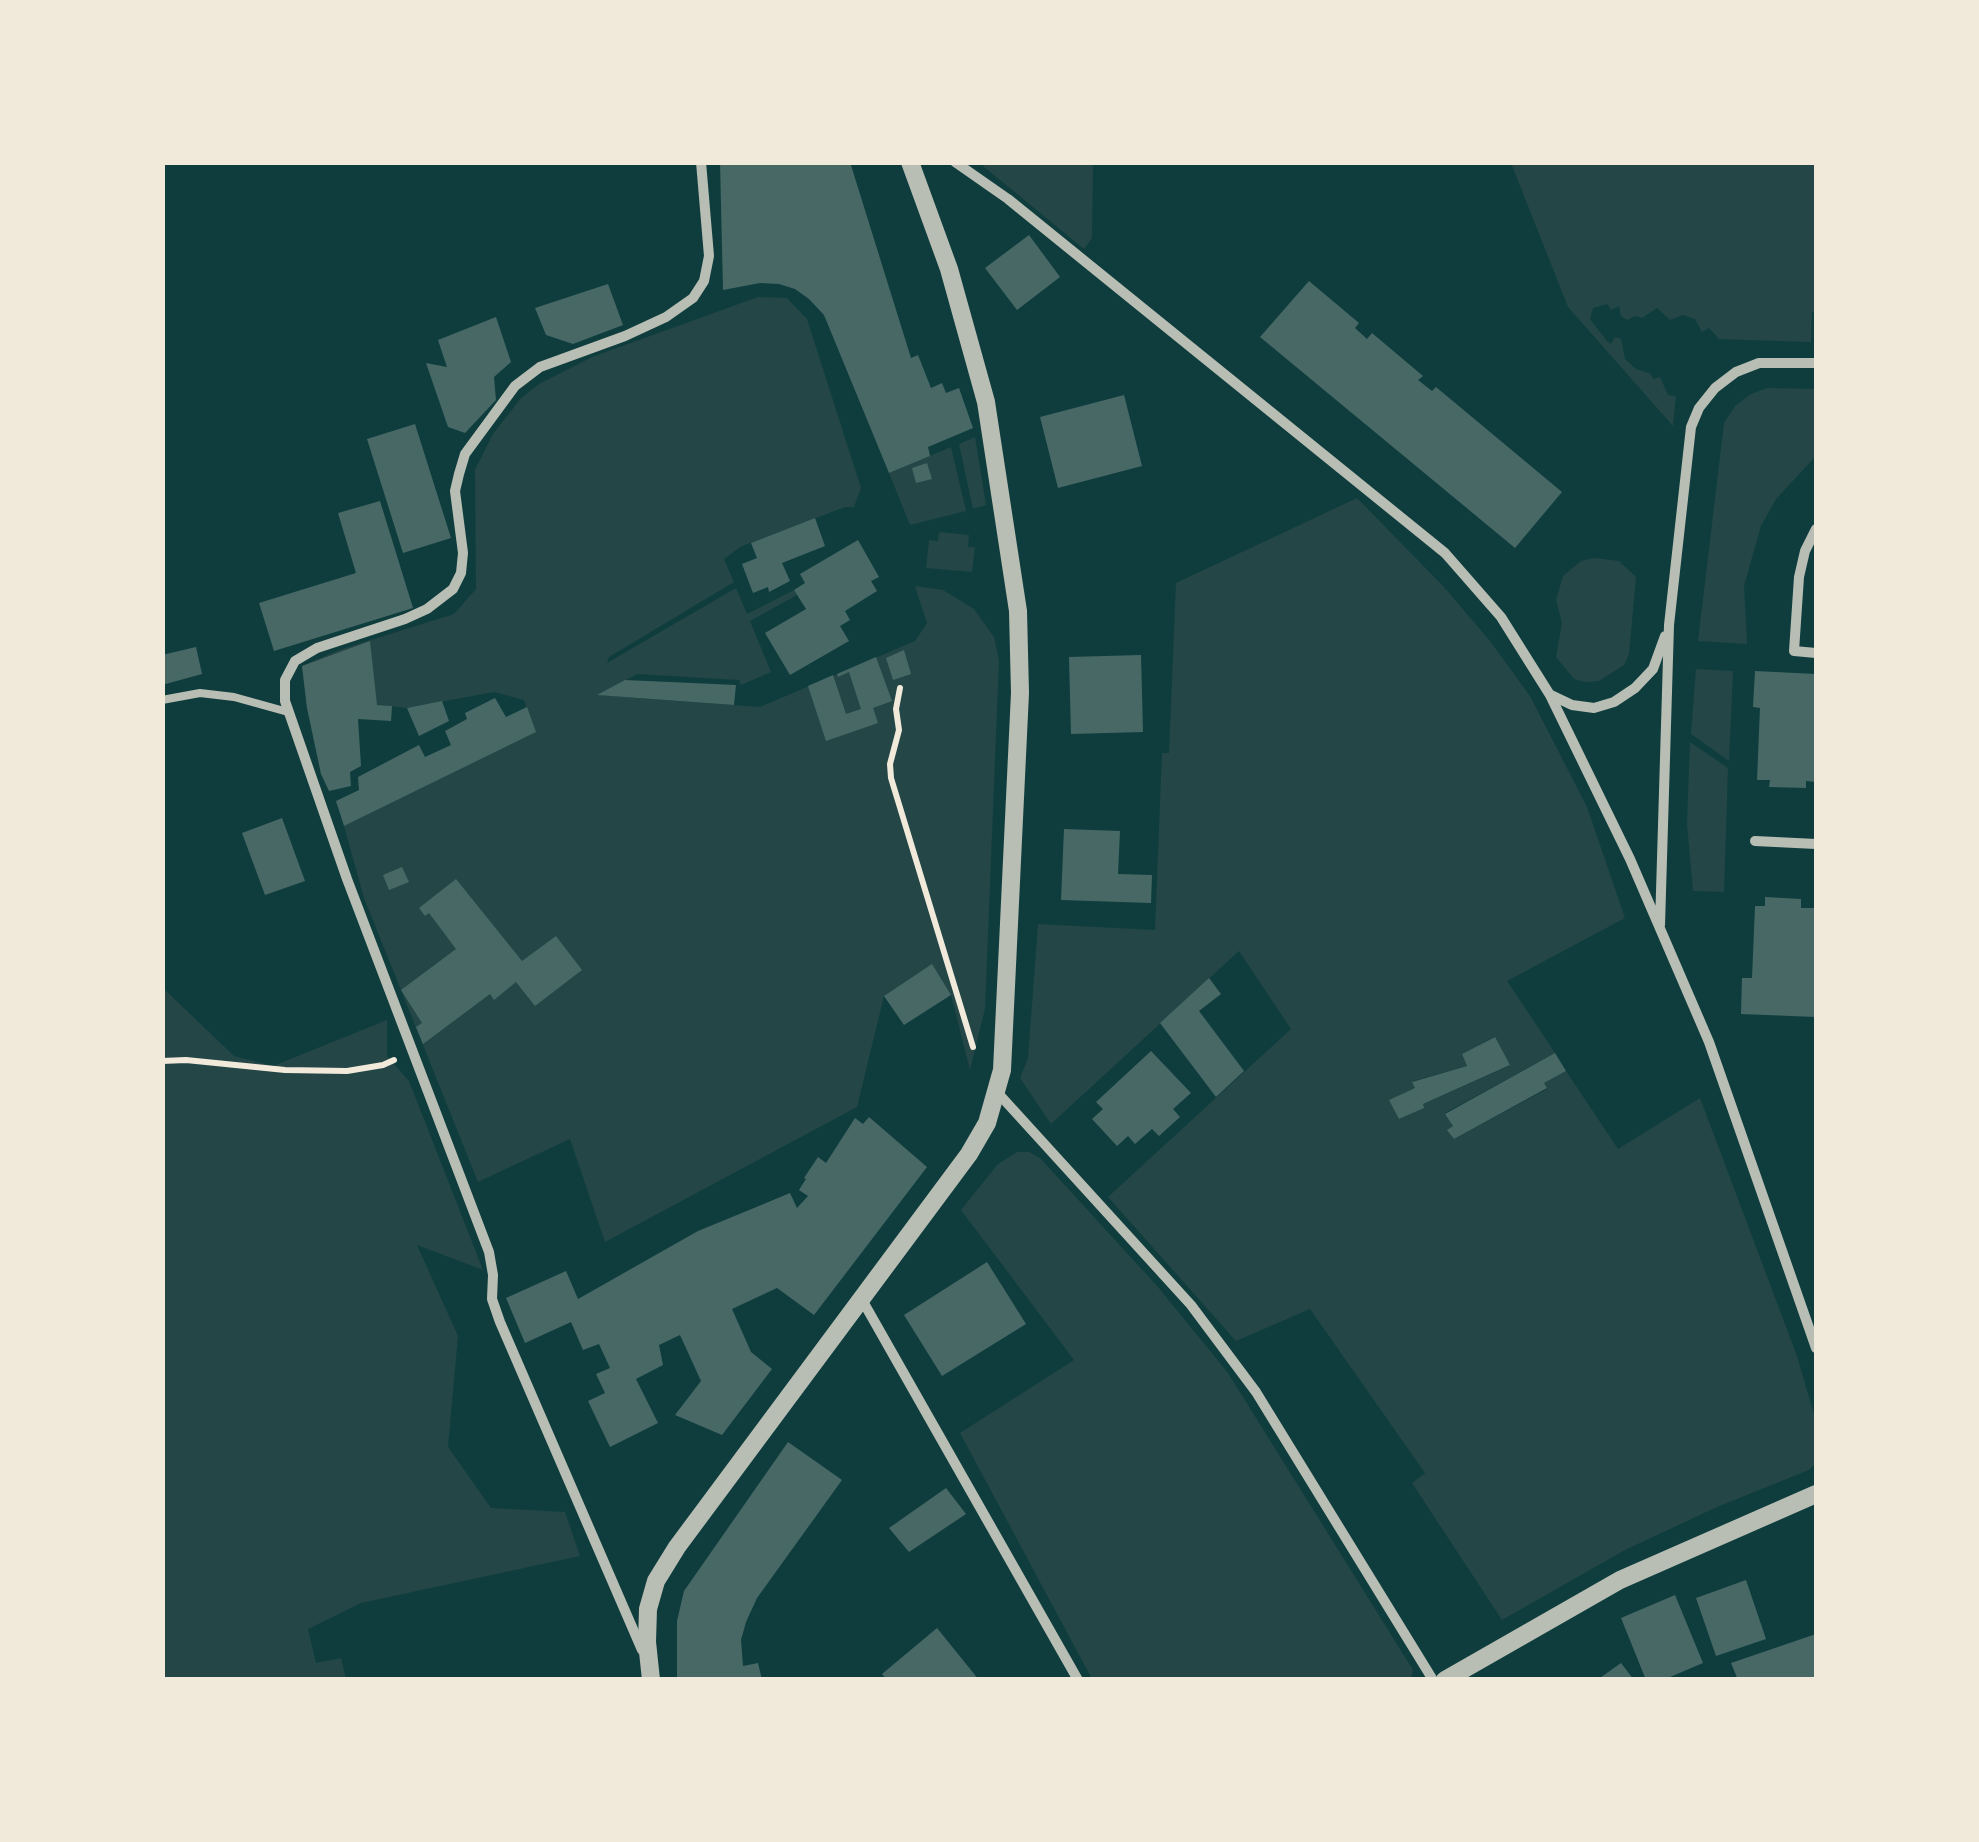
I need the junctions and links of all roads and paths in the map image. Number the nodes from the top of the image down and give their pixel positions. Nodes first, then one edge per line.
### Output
1 (701, 162) edge
2 (910, 162) edge
3 (955, 162) edge
4 (1816, 362) edge
5 (1816, 529) edge
6 (1669, 625) junction
7 (1816, 653) edge
8 (900, 688) dead end
9 (1550, 695) junction
10 (162, 700) edge
11 (288, 712) junction
12 (1756, 841) dead end
13 (1816, 844) edge
14 (1660, 930) junction
15 (410, 1052) junction
16 (162, 1062) edge
17 (997, 1092) junction
18 (861, 1297) junction
19 (1816, 1348) edge
20 (1816, 1494) edge
21 (651, 1680) edge
22 (1078, 1680) edge
23 (1432, 1680) edge
24 (1445, 1680) edge

1 - 11 street
2 - 17 street
3 - 9 street
4 - 6 street
5 - 7 street
6 - 9 street
6 - 14 street
8 - 17 path
9 - 14 street
10 - 11 lane
11 - 15 street
12 - 13 street
14 - 19 street
15 - 16 path
15 - 21 street
17 - 18 street
17 - 23 street
18 - 21 street
18 - 22 street
20 - 24 street

